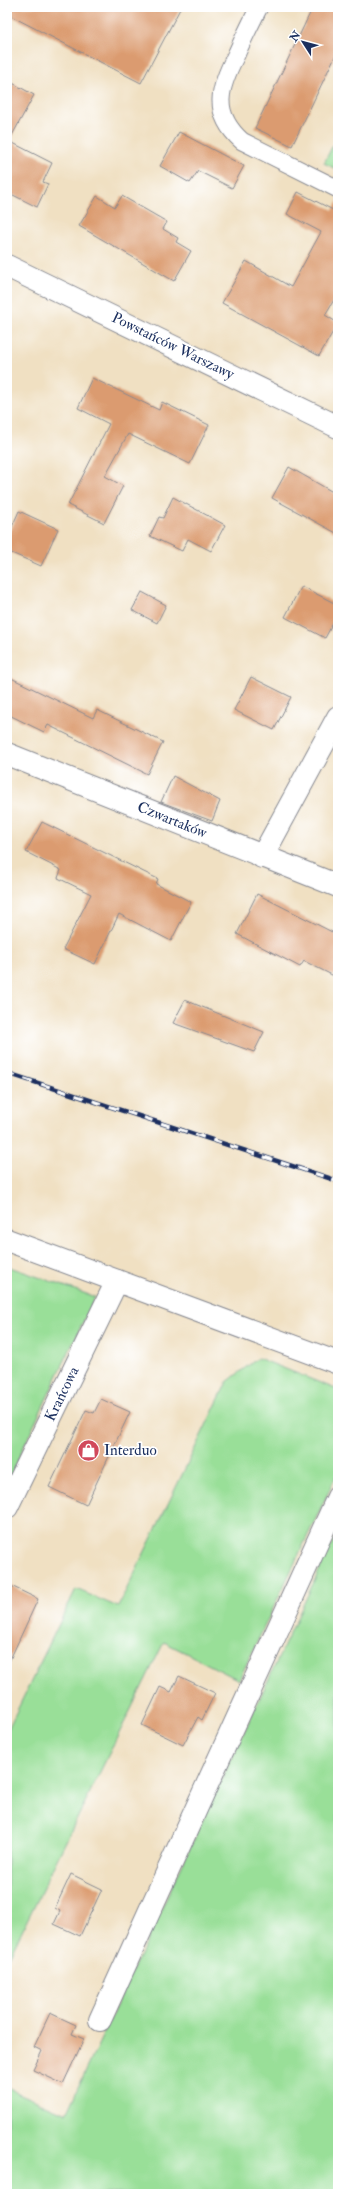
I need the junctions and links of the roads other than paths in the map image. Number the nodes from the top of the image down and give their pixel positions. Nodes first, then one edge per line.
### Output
1 (259, 7) edge
2 (338, 189) edge
3 (9, 271) edge
4 (338, 427) edge
5 (338, 716) edge
6 (7, 754) edge
7 (262, 856) junction
8 (338, 886) edge
9 (7, 1240) edge
10 (117, 1281) junction
11 (338, 1363) edge
12 (338, 1497) edge
13 (7, 1507) edge
14 (100, 2020) dead end

1 - 2 lane
3 - 4 street, Powstańców Warszawy
5 - 7 street
6 - 7 street, Czwartaków
7 - 8 street, Czwartaków
9 - 10 street
10 - 11 street
10 - 13 street, Krańcowa
12 - 14 street

